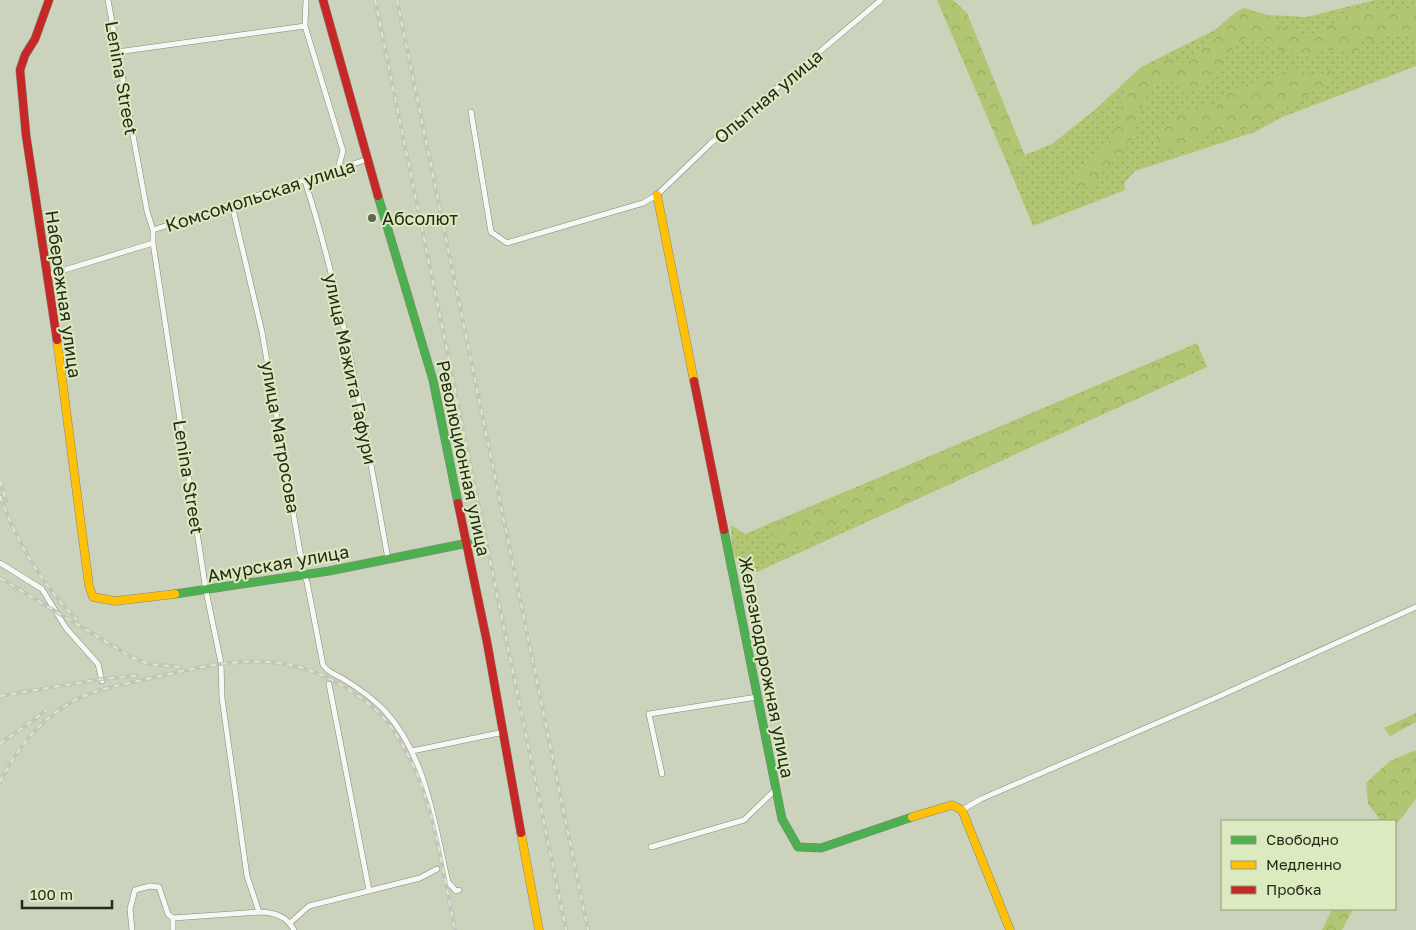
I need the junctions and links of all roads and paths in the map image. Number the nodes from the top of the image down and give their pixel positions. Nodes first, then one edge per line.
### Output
1 (49, 0) edge
2 (108, 0) edge
3 (306, 0) edge
4 (323, 0) edge
5 (881, 0) edge
6 (305, 26) junction
7 (116, 52) junction
8 (470, 112) dead end
9 (368, 159) junction
10 (338, 169) junction
11 (305, 180) junction
12 (657, 194) junction
13 (232, 205) junction
14 (153, 230) junction
15 (153, 243) junction
16 (48, 276) junction
17 (468, 543) junction
18 (388, 559) junction
19 (0, 563) edge
20 (304, 575) junction
21 (206, 591) junction
22 (93, 597) joint
23 (1416, 606) edge
24 (102, 681) dead end
25 (329, 684) dead end
26 (757, 697) junction
27 (504, 732) junction
28 (412, 751) junction
29 (662, 774) dead end
30 (776, 788) junction
31 (962, 810) junction
32 (651, 847) dead end
33 (437, 869) dead end
34 (369, 890) junction
35 (459, 890) dead end
36 (259, 912) junction
37 (173, 918) junction
38 (290, 923) junction
39 (132, 930) edge
40 (173, 930) edge
41 (294, 930) edge
42 (539, 930) edge
43 (1010, 930) edge

1 - 16 street, Набережная улица
2 - 7 street, Lenina Street
3 - 6 street
4 - 9 street, Революционная улица
5 - 12 street, Опытная улица
6 - 7 street
6 - 10 street
7 - 14 street, Lenina Street
8 - 12 street, Опытная улица
9 - 10 street, Комсомольская улица
9 - 17 street, Революционная улица
10 - 11 street, Комсомольская улица
11 - 13 street, Комсомольская улица
11 - 18 street, улица Мажита Гафури
12 - 26 street, Железнодорожная улица
13 - 14 street, Комсомольская улица
13 - 20 street, улица Матросова
14 - 15 street, Lenina Street
15 - 16 street
15 - 21 street, Lenina Street
16 - 22 street, Набережная улица
17 - 18 street, Амурская улица
17 - 27 street, Революционная улица
18 - 20 street, Амурская улица
19 - 24 street
20 - 21 street, Амурская улица
20 - 28 street, улица Матросова
21 - 22 street, Амурская улица
21 - 36 street, Lenina Street
23 - 31 street
25 - 34 street
26 - 29 street
26 - 30 street, Железнодорожная улица
27 - 28 street
27 - 42 street, Революционная улица
28 - 35 street
30 - 31 street, Железнодорожная улица
30 - 32 street
31 - 43 street
33 - 34 street
34 - 38 street
36 - 37 street
36 - 38 street
37 - 39 street
37 - 40 street
38 - 41 street

